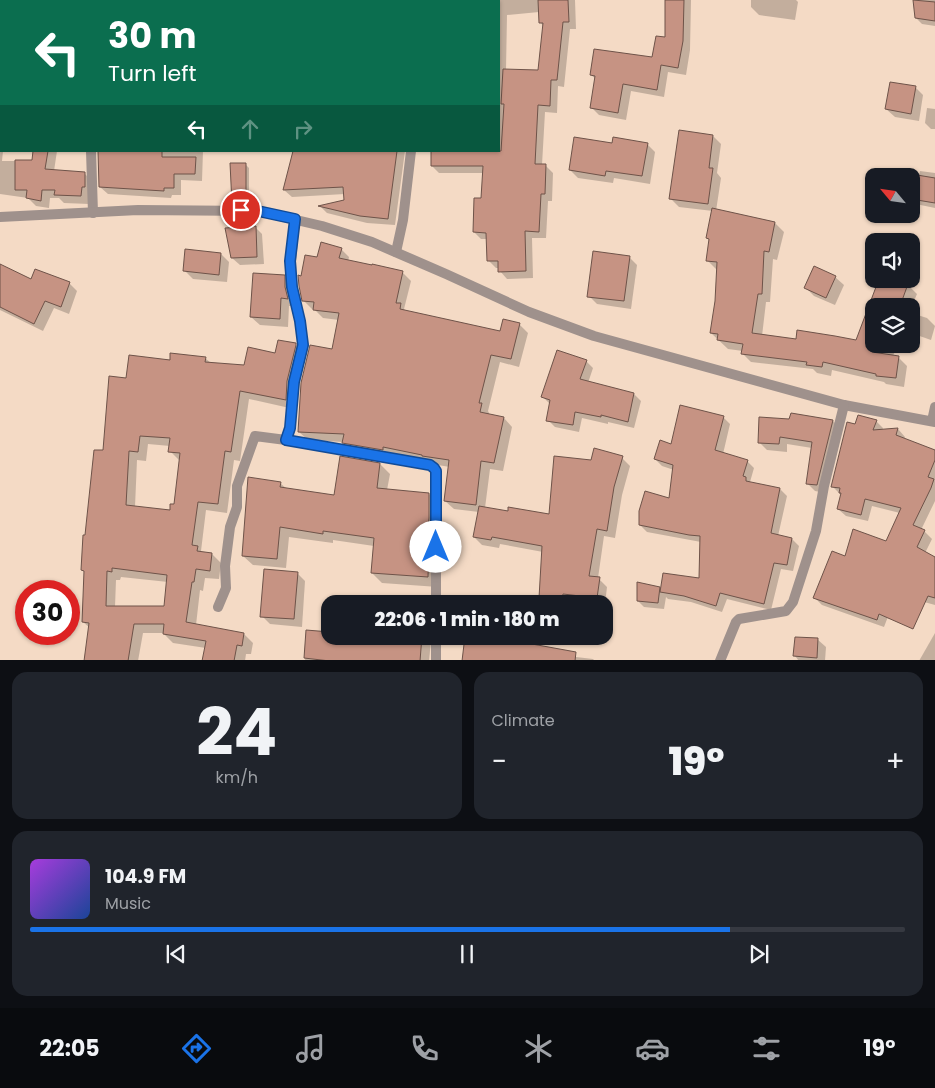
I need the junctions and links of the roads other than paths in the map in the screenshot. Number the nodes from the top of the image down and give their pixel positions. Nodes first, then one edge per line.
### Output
1 (91, 152) edge
2 (411, 152) edge
3 (93, 213) junction
4 (0, 217) edge
5 (295, 219) junction
6 (396, 252) junction
7 (844, 404) junction
8 (935, 407) edge
9 (933, 421) edge
10 (286, 440) junction
11 (436, 595) edge
12 (218, 607) dead end
13 (436, 645) edge
14 (436, 660) edge
15 (720, 660) edge

1 - 3 street
2 - 6 street
3 - 4 street
3 - 5 street
5 - 6 street
5 - 10 street
6 - 7 street
7 - 9 street
7 - 15 street
8 - 9 street
10 - 11 street
10 - 12 street
13 - 14 street

